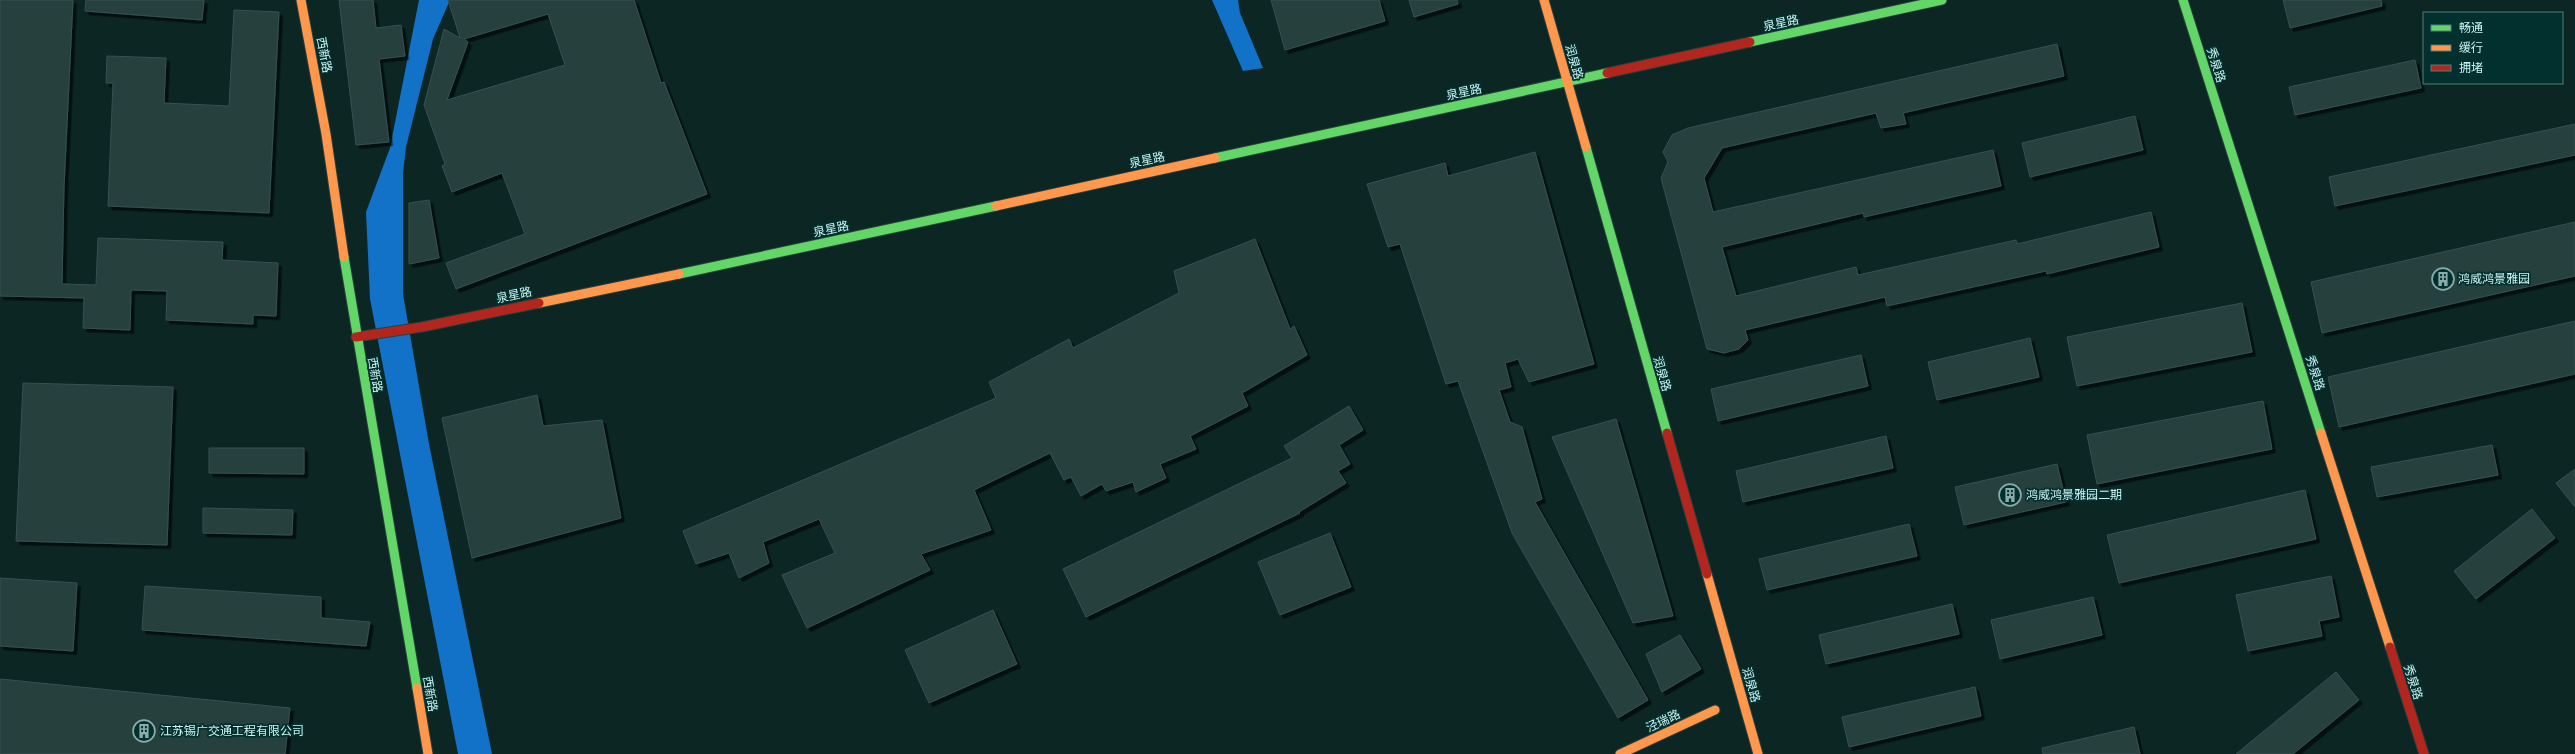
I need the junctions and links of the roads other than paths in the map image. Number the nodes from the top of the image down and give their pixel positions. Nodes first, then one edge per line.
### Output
1 (301, 0) edge
2 (1544, 0) edge
3 (1942, 0) edge
4 (2183, 0) edge
5 (1567, 81) junction
6 (356, 337) junction
7 (1716, 710) dead end
8 (428, 754) edge
9 (1620, 754) edge
10 (1758, 754) edge
11 (2424, 754) edge

1 - 6 street, 西新路
2 - 5 street, 润泉路
3 - 5 street, 泉星路
4 - 11 street, 秀泉路
5 - 6 street, 泉星路
5 - 10 street, 润泉路
6 - 8 street, 西新路
7 - 9 street, 泾瑞路

